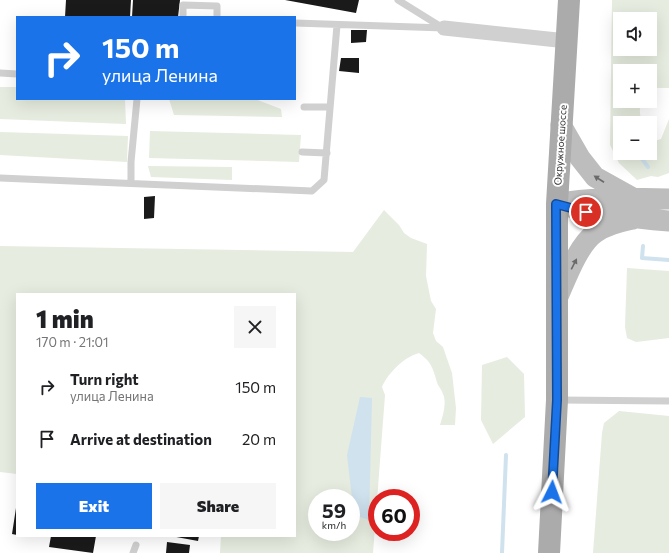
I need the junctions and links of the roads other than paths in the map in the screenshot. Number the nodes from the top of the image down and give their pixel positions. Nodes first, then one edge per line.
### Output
1 (398, 0) edge
2 (569, 0) edge
3 (183, 16) edge
4 (217, 16) edge
5 (296, 23) edge
6 (337, 25) junction
7 (444, 28) junction
8 (566, 40) junction
9 (0, 73) edge
10 (16, 74) edge
11 (137, 100) edge
12 (304, 107) dead end
13 (330, 107) junction
14 (562, 125) junction
15 (302, 152) dead end
16 (326, 153) junction
17 (0, 178) edge
18 (131, 183) junction
19 (634, 198) junction
20 (669, 200) edge
21 (556, 204) junction
22 (633, 219) junction
23 (669, 221) edge
24 (557, 299) junction
25 (557, 400) junction
26 (669, 401) edge
27 (136, 545) dead end
28 (133, 553) edge
29 (549, 553) edge

1 - 7 lane
2 - 8 main road, Окружное шоссе
3 - 4 lane
5 - 6 lane
6 - 7 lane
6 - 13 lane
7 - 8 street
8 - 14 main road, Окружное шоссе
9 - 10 lane
11 - 18 lane
12 - 13 lane
13 - 16 lane
19 -> 14 main road
14 - 21 main road, Окружное шоссе
15 - 16 lane
16 - 18 lane
17 - 18 lane
19 - 20 main road
19 - 21 main road
21 - 22 main road
21 - 24 main road, Окружное шоссе
22 - 23 main road
24 -> 22 main road
24 - 25 main road, Окружное шоссе
25 - 26 lane
25 - 29 main road, Окружное шоссе
27 - 28 lane

